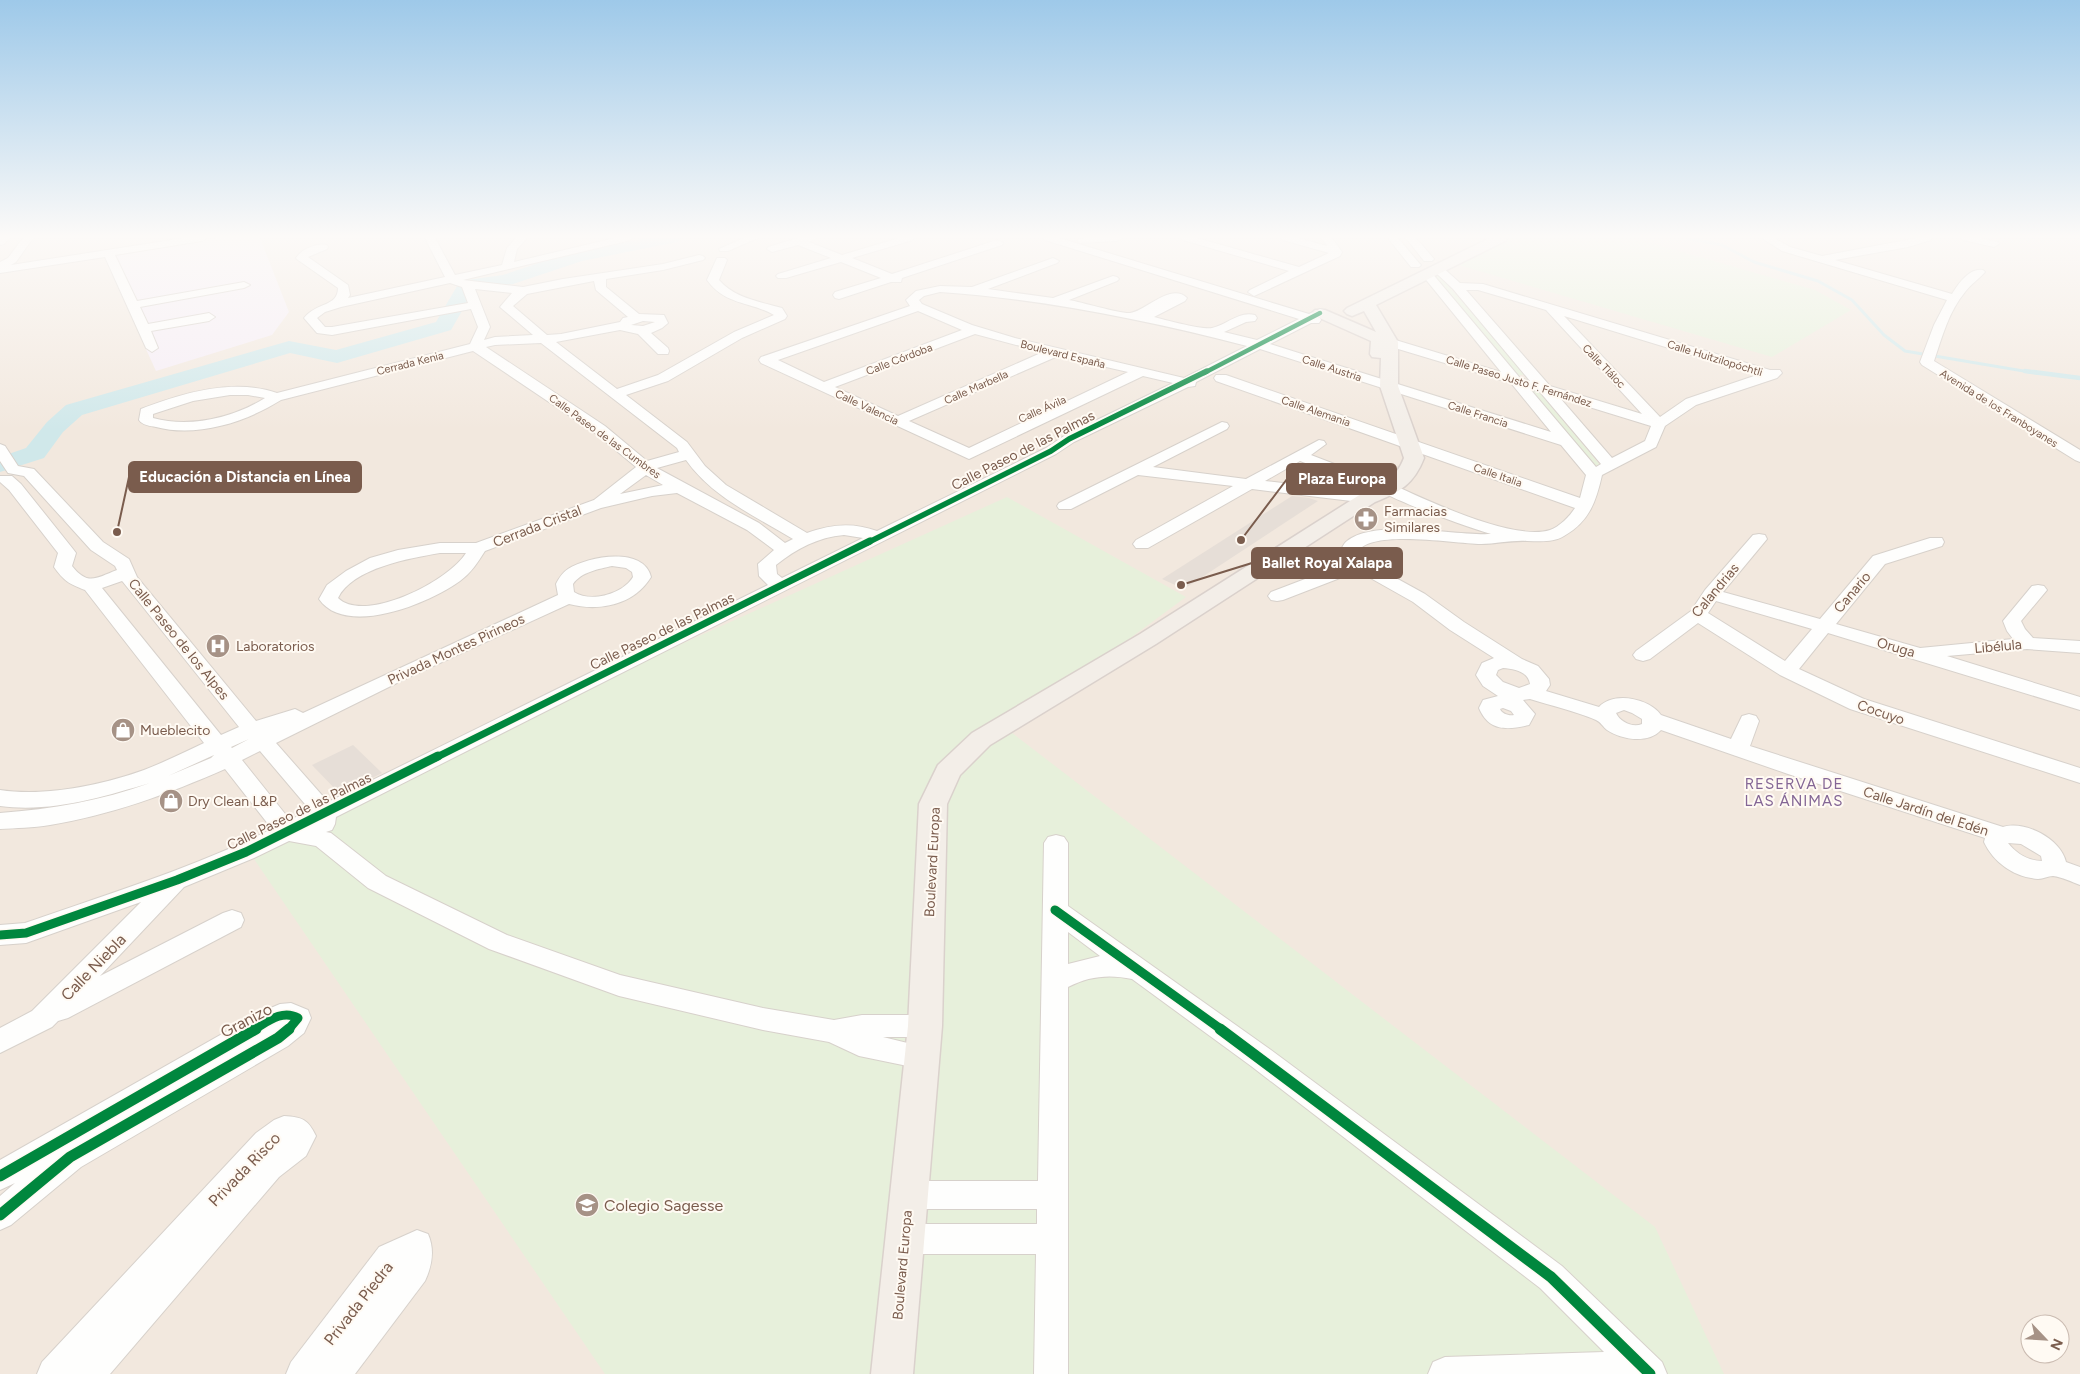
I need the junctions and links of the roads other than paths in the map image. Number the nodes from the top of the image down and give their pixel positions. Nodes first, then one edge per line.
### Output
1 (132, 302) edge
2 (149, 302) edge
3 (347, 302) edge
4 (474, 302) edge
5 (510, 302) edge
6 (617, 302) edge
7 (750, 302) edge
8 (914, 302) edge
9 (1061, 302) edge
10 (1288, 302) edge
11 (1290, 302) edge
12 (1347, 302) edge
13 (1454, 302) edge
14 (1469, 302) edge
15 (1531, 302) edge
16 (1952, 302) edge
17 (1367, 303) joint
18 (338, 304) joint
19 (1070, 304) junction
20 (133, 305) junction
21 (475, 305) junction
22 (921, 308) junction
23 (1550, 308) junction
24 (1325, 312) junction
25 (209, 317) dead end
26 (636, 318) junction
27 (631, 328) junction
28 (143, 330) junction
29 (979, 331) junction
30 (1222, 335) junction
31 (1384, 340) junction
32 (1012, 341) junction
33 (550, 343) junction
34 (1260, 345) junction
35 (475, 346) junction
36 (152, 348) dead end
37 (663, 350) dead end
38 (1276, 350) junction
39 (1050, 351) junction
40 (1140, 372) junction
41 (1221, 378) junction
42 (1514, 379) junction
43 (1186, 382) junction
44 (1383, 384) junction
45 (1205, 385) junction
46 (831, 388) junction
47 (1545, 389) junction
48 (616, 394) junction
49 (276, 397) junction
50 (896, 418) junction
51 (1659, 424) junction
52 (1222, 426) dead end
53 (1566, 442) junction
54 (1405, 443) junction
55 (1319, 444) dead end
56 (0, 449) edge
57 (965, 450) joint
58 (1051, 451) junction
59 (1299, 454) junction
60 (689, 455) junction
61 (2080, 457) edge
62 (1610, 465) junction
63 (645, 467) junction
64 (1137, 470) junction
65 (1345, 473) dead end
66 (12, 474) edge
67 (1594, 475) junction
68 (1247, 483) junction
69 (679, 488) junction
70 (1379, 491) junction
71 (596, 504) junction
72 (1065, 506) dead end
73 (1586, 506) junction
74 (762, 514) junction
75 (745, 522) junction
76 (1524, 536) junction
77 (878, 538) junction
78 (806, 539) junction
79 (1759, 539) dead end
80 (1936, 542) dead end
81 (1142, 544) dead end
82 (478, 548) junction
83 (782, 550) junction
84 (1359, 565) junction
85 (126, 573) junction
86 (92, 586) junction
87 (781, 586) junction
88 (2038, 590) dead end
89 (1711, 594) junction
90 (1277, 596) dead end
91 (569, 597) dead end
92 (1698, 615) junction
93 (1456, 626) junction
94 (1824, 626) junction
95 (2027, 644) junction
96 (2080, 647) edge
97 (1916, 653) junction
98 (1643, 655) dead end
99 (1515, 663) junction
100 (1486, 670) junction
101 (1787, 671) junction
102 (1525, 693) junction
103 (2080, 704) edge
104 (1749, 721) dead end
105 (1651, 725) junction
106 (258, 735) junction
107 (1738, 749) junction
108 (224, 752) junction
109 (1794, 775) junction
110 (2080, 776) edge
111 (0, 798) edge
112 (326, 812) junction
113 (0, 821) edge
114 (287, 832) junction
115 (323, 839) junction
116 (1056, 843) dead end
117 (2052, 861) junction
118 (2080, 864) edge
119 (2080, 876) edge
120 (178, 880) junction
121 (1055, 910) junction
122 (232, 920) dead end
123 (0, 936) edge
124 (1139, 971) junction
125 (1055, 981) junction
126 (42, 1019) junction
127 (925, 1026) junction
128 (834, 1031) junction
129 (0, 1041) edge
130 (922, 1057) junction
131 (0, 1176) edge
132 (909, 1195) junction
133 (1053, 1195) junction
134 (0, 1215) edge
135 (904, 1239) junction
136 (1052, 1240) junction
137 (116, 1323) junction
138 (1647, 1371) edge
139 (54, 1374) edge
140 (87, 1374) edge
141 (303, 1374) edge
142 (334, 1374) edge
143 (892, 1374) edge
144 (1051, 1374) edge
145 (1445, 1374) edge

1 - 20 street
2 - 20 street
3 - 18 street
4 - 21 street
5 - 33 street
6 - 26 street
7 - 48 street
8 - 22 street
9 - 19 street
10 - 24 street
11 - 24 street
12 - 24 main road, Calle Paseo de las Palmas
13 - 42 street
14 - 47 street
15 - 23 street, Calle Huitzilopóchtli
16 - 61 street, Avenida de los Franboyanes
17 - 24 main road, Calle Paseo de las Palmas
17 - 31 main road
18 - 21 street
19 - 30 street
19 - 30 street
20 - 28 street
21 - 35 street
22 - 29 street, Boulevard España
22 - 46 street, Calle Valencia
23 - 51 street, Calle Tláloc
23 - 51 street, Calle Huitzilopóchtli
24 - 31 main road
24 - 34 street, Calle Paseo de las Palmas
24 - 38 street, Calle Paseo de las Palmas
25 - 28 street
26 - 27 street
26 - 27 street
27 - 33 street, Cerrada Kenia
27 - 37 street
28 - 36 street
29 - 32 street, Boulevard España
29 - 46 street, Calle Córdoba
30 - 34 street
31 - 42 street, Calle Paseo Justo F. Fernández
31 - 44 main road, Boulevard Europa
32 - 39 street, Boulevard España
32 - 40 street
33 - 35 street, Cerrada Kenia
33 - 48 street
34 - 38 street
34 - 43 street, Calle Paseo de las Palmas
35 - 49 street, Cerrada Kenia
35 - 63 street, Calle Paseo de las Cumbres
38 - 41 street, Calle Paseo de las Palmas
38 - 44 street, Calle Austria
39 - 40 street, Boulevard España
39 - 50 street, Calle Marbella
40 - 43 street, Boulevard España
40 - 57 street, Calle Ávila
41 - 45 street, Calle Paseo de las Palmas
41 - 54 street, Calle Alemania
42 - 47 street, Calle Paseo Justo F. Fernández
42 - 53 street
43 - 45 street, Boulevard España
43 - 58 street, Calle Paseo de las Palmas
44 - 53 street, Calle Francia
44 - 54 main road, Boulevard Europa
45 - 58 street, Calle Paseo de las Palmas
46 - 50 street, Calle Valencia
47 - 51 street, Calle Paseo Justo F. Fernández
47 - 62 street
48 - 60 street
49 - 49 street, Cerrada Kenia
50 - 57 street, Calle Valencia
51 - 62 street
52 - 64 street
53 - 67 street
54 - 70 main road, Boulevard Europa
54 - 73 street, Calle Italia
55 - 59 street
56 - 66 street
58 - 77 street, Calle Paseo de las Palmas
59 - 65 street
59 - 68 street
60 - 63 street, Cerrada Cristal
60 - 74 street
62 - 67 street
63 - 69 street, Calle Paseo de las Cumbres
63 - 71 street, Cerrada Cristal
64 - 68 street
64 - 72 street
66 - 85 street, Calle Paseo de los Alpes
66 - 86 street
67 - 73 street
68 - 70 street
68 - 81 street
69 - 71 street, Cerrada Cristal
69 - 75 street, Calle Paseo de las Cumbres
70 - 76 street
70 - 127 main road, Boulevard Europa
71 - 82 street, Cerrada Cristal
73 - 76 street
74 - 75 street
74 - 78 street
75 - 83 street, Calle Paseo de las Cumbres
76 - 84 street
77 - 78 street
77 - 87 street, Calle Paseo de las Palmas
78 - 83 street
79 - 89 street, Calandrias
80 - 94 street, Canario
82 - 82 street, Cerrada Cristal
83 - 87 street
84 - 90 street
84 - 93 street
85 - 86 street
85 - 106 street, Calle Paseo de los Alpes
86 - 108 street
87 - 112 street, Calle Paseo de las Palmas
88 - 95 street
89 - 92 street, Calandrias
89 - 94 street, Oruga
91 - 106 street, Privada Montes Pirineos
92 - 98 street, Calandrias
92 - 101 street, Cocuyo
93 - 99 street
93 - 100 street
94 - 97 street, Oruga
94 - 101 street, Canario
95 - 96 street, Libélula
95 - 97 street, Libélula
97 - 103 street, Oruga
99 - 100 street
99 - 102 street
100 - 102 street
101 - 110 street, Cocuyo
102 - 105 street
104 - 107 street
105 - 107 street, Calle Jardín del Edén
105 - 109 street, Calle Jardín del Edén
106 - 108 street, Privada Montes Pirineos
106 - 112 street, Calle Paseo de los Alpes
107 - 109 street, Calle Jardín del Edén
108 - 111 street
108 - 113 street
108 - 114 street
109 - 117 street, Calle Jardín del Edén
112 - 114 street, Calle Paseo de las Palmas
112 - 115 street
114 - 115 street
114 - 120 street, Calle Paseo de las Palmas
115 - 128 street
116 - 121 street
117 - 118 street
117 - 119 street
120 - 123 street, Calle Paseo de las Palmas
120 - 126 street, Calle Niebla
121 - 124 street
121 - 125 street
122 - 126 street
124 - 125 street
124 - 138 street
125 - 133 street
126 - 129 street, Calle Niebla
127 - 128 street
127 - 130 main road, Boulevard Europa
128 - 130 street
130 - 132 main road, Boulevard Europa
131 - 134 street, Granizo
132 - 133 street
132 - 135 main road, Boulevard Europa
133 - 136 street
135 - 136 street
135 - 143 main road, Boulevard Europa
136 - 144 street
137 - 137 street, Privada Risco
137 - 139 street, Privada Risco
137 - 140 street, Privada Risco
138 - 145 street
141 - 142 street, Privada Piedra

